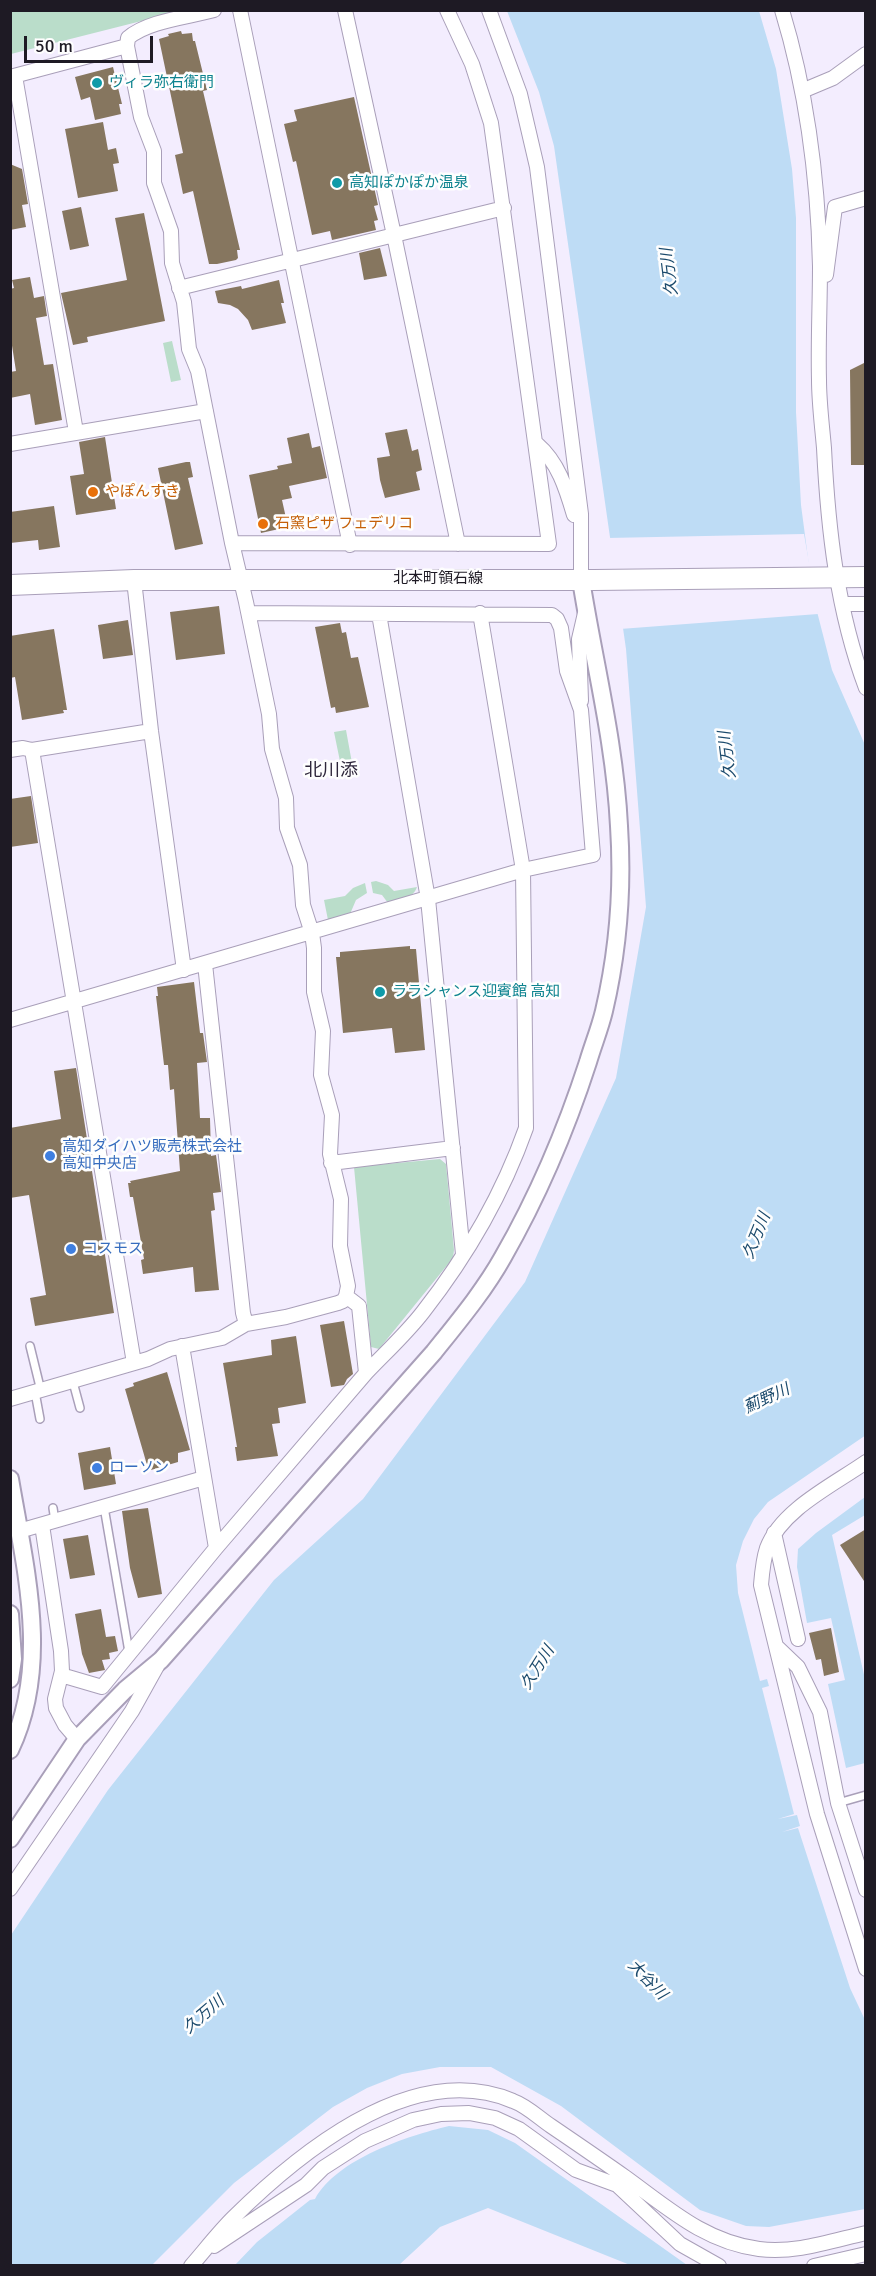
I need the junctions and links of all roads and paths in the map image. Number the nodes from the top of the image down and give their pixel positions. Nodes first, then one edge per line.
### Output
1 (214, 10) edge
2 (240, 10) edge
3 (345, 10) edge
4 (447, 10) edge
5 (489, 10) edge
6 (782, 10) edge
7 (127, 46) junction
8 (866, 54) edge
9 (13, 76) edge
10 (805, 90) junction
11 (866, 198) edge
12 (504, 208) junction
13 (394, 235) junction
14 (292, 262) junction
15 (819, 279) junction
16 (179, 288) junction
17 (206, 411) junction
18 (76, 432) junction
19 (10, 444) edge
20 (537, 444) junction
21 (580, 532) junction
22 (232, 543) junction
23 (458, 544) junction
24 (350, 545) junction
25 (831, 576) junction
26 (866, 577) edge
27 (239, 579) junction
28 (134, 580) junction
29 (588, 580) junction
30 (10, 585) edge
31 (843, 604) junction
32 (866, 604) edge
33 (586, 611) junction
34 (249, 613) junction
35 (480, 613) junction
36 (379, 614) junction
37 (866, 688) edge
38 (581, 710) junction
39 (151, 731) junction
40 (10, 750) edge
41 (32, 750) junction
42 (523, 870) junction
43 (428, 899) junction
44 (312, 933) junction
45 (205, 964) junction
46 (184, 970) junction
47 (74, 1002) junction
48 (10, 1020) edge
49 (453, 1148) junction
50 (332, 1163) junction
51 (463, 1254) junction
52 (346, 1296) junction
53 (246, 1323) junction
54 (30, 1346) dead end
55 (182, 1346) junction
56 (134, 1363) junction
57 (366, 1373) junction
58 (73, 1382) junction
59 (38, 1391) junction
60 (10, 1399) edge
61 (80, 1408) dead end
62 (40, 1419) dead end
63 (866, 1462) edge
64 (204, 1478) junction
65 (10, 1479) edge
66 (104, 1507) junction
67 (50, 1518) junction
68 (19, 1531) junction
69 (774, 1533) junction
70 (216, 1548) junction
71 (10, 1614) edge
72 (798, 1639) dead end
73 (776, 1646) junction
74 (129, 1653) junction
75 (161, 1660) junction
76 (61, 1675) junction
77 (10, 1678) edge
78 (77, 1739) junction
79 (10, 1750) edge
80 (866, 1795) edge
81 (838, 1803) junction
82 (10, 1839) edge
83 (10, 1889) edge
84 (866, 1890) edge
85 (866, 1969) edge
86 (866, 2233) edge
87 (204, 2252) junction
88 (866, 2254) edge
89 (191, 2265) edge
90 (719, 2265) edge
91 (814, 2265) edge

1 - 7 street
2 - 14 street
3 - 13 street
4 - 12 street
5 - 21 street
6 - 10 street
7 - 9 street
7 - 16 street
8 - 10 street
9 - 18 street
10 - 15 street
11 - 15 street
12 - 13 street
12 - 20 street
13 - 14 street
13 - 23 street
14 - 16 street
14 - 24 street
15 - 25 street
16 - 17 street
17 - 18 street
17 - 22 street
18 - 19 street
20 - 21 street
20 - 23 street
21 - 29 street
22 - 24 street
22 - 27 street
23 - 24 street
25 - 26 main road, 北本町領石線
25 - 29 main road, 北本町領石線
25 - 31 street
27 - 28 main road, 北本町領石線
27 - 29 main road, 北本町領石線
27 - 34 street
28 - 30 main road, 北本町領石線
28 - 39 street
29 - 33 street
31 - 32 street
31 - 37 street
33 - 38 street
33 - 75 street
34 - 36 street
34 - 44 street
35 - 36 street
35 - 38 street
35 - 42 street
36 - 43 street
38 - 42 street
39 - 41 street
39 - 46 street
40 - 41 street
41 - 47 street
42 - 43 street
42 - 51 street
43 - 44 street
43 - 49 street
44 - 45 street
44 - 50 street
45 - 46 street
45 - 53 street
46 - 47 street
47 - 48 street
47 - 56 street
49 - 50 street
49 - 51 street
50 - 52 street
51 - 57 street
52 - 53 street
52 - 57 street
53 - 55 street
54 - 59 lane
55 - 56 street
55 - 64 street
56 - 58 street
57 - 70 street
58 - 59 street
58 - 61 lane
59 - 60 street
59 - 62 lane
63 - 69 street
64 - 66 street
64 - 70 street
65 - 68 street
66 - 67 street
66 - 74 lane
67 - 68 street
67 - 76 street
68 - 79 street
69 - 72 street
69 - 73 street
70 - 74 street
71 - 77 street
73 - 81 street
73 - 85 street
74 - 76 street
75 - 78 street
75 - 83 street
76 - 78 street
78 - 82 street
80 - 81 lane
81 - 84 street
86 - 87 street
87 - 89 street
87 - 90 street
88 - 91 street

